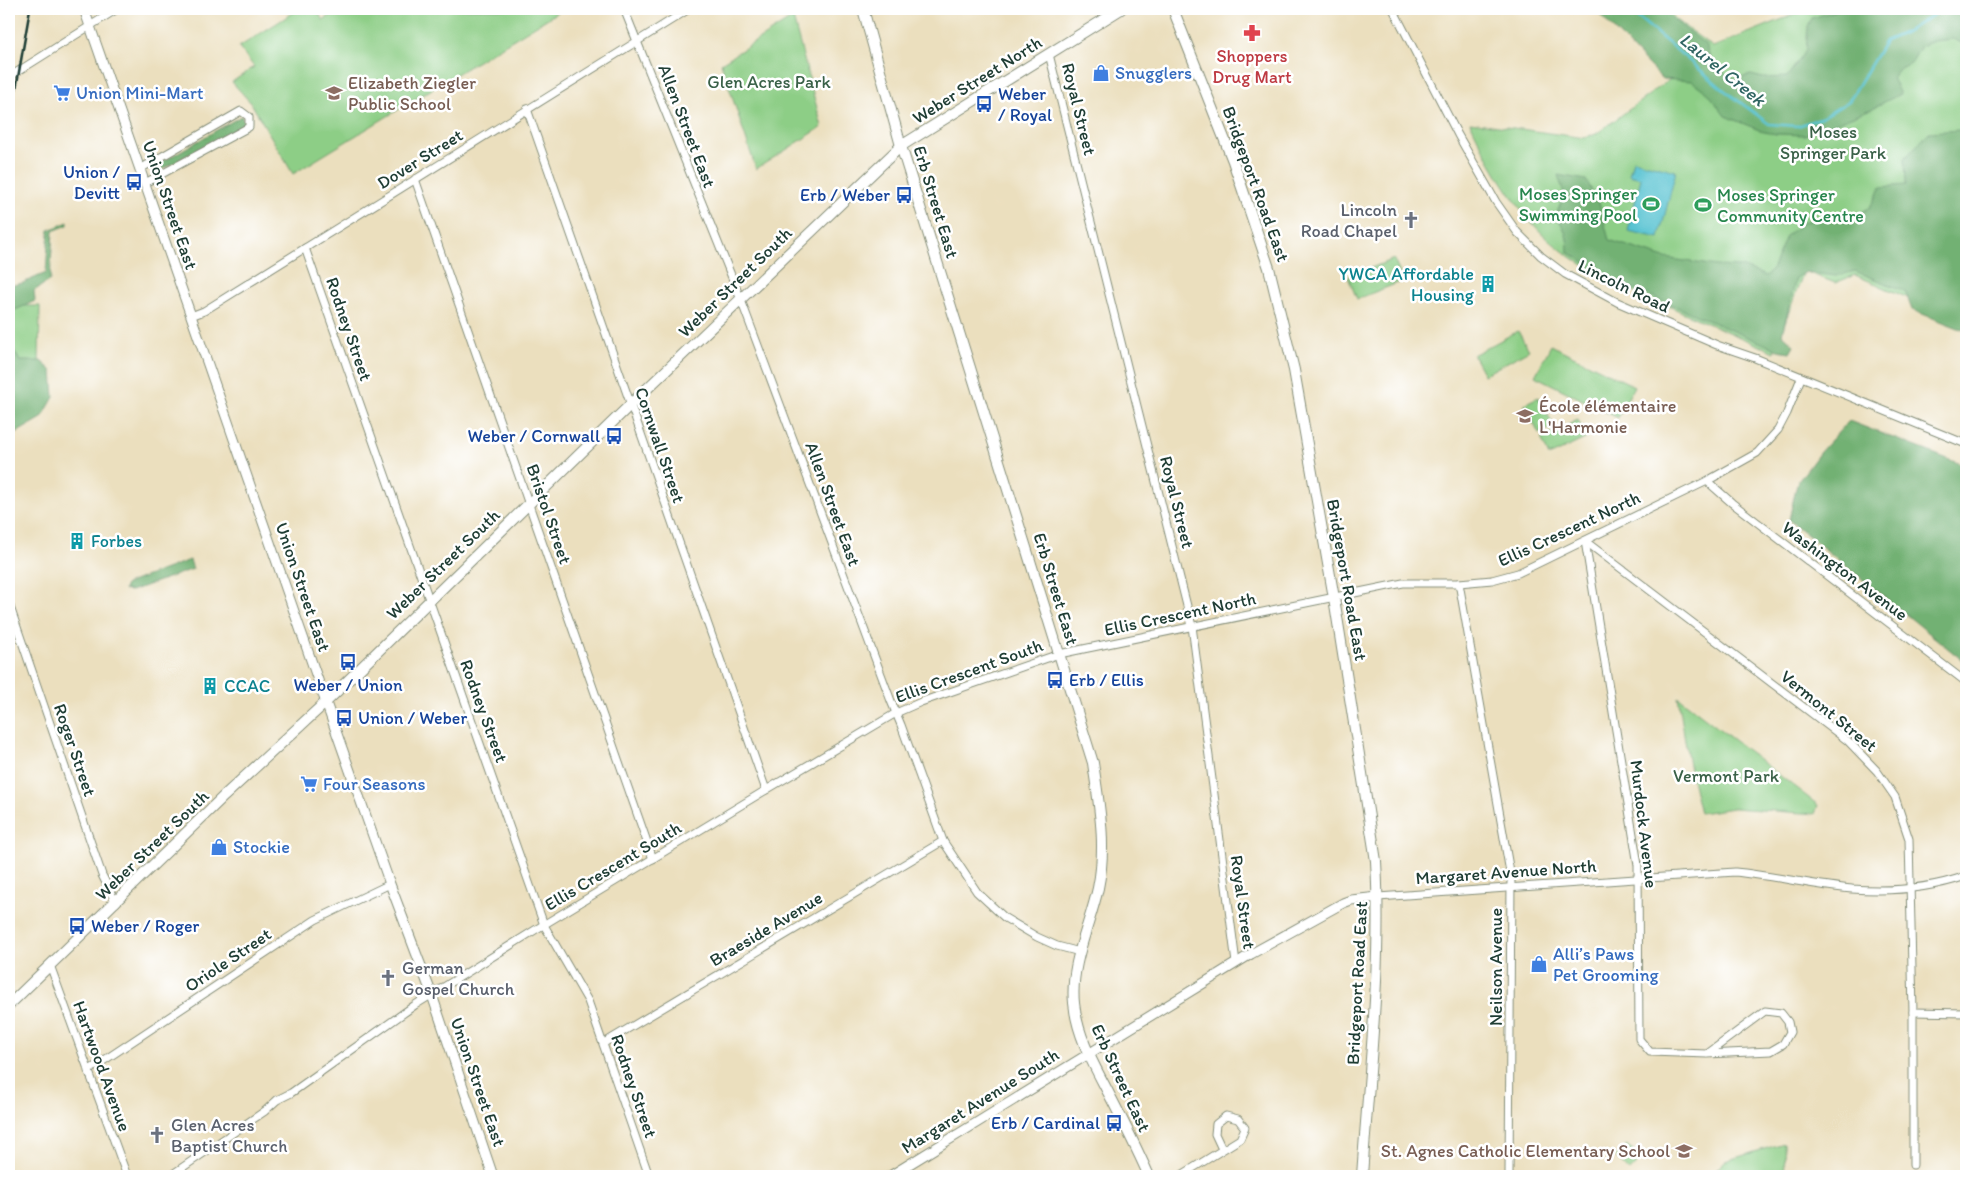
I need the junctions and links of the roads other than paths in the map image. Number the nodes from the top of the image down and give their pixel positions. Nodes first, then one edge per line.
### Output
1 (84, 9) edge
2 (117, 9) edge
3 (624, 9) edge
4 (690, 9) edge
5 (863, 9) edge
6 (1121, 9) edge
7 (1173, 9) edge
8 (1393, 9) edge
9 (90, 26) junction
10 (638, 41) junction
11 (1050, 54) junction
12 (9, 77) edge
13 (527, 109) junction
14 (901, 146) junction
15 (140, 169) junction
16 (415, 179) junction
17 (145, 183) junction
18 (305, 248) junction
19 (740, 300) junction
20 (191, 316) junction
21 (1801, 378) junction
22 (630, 405) junction
23 (1966, 444) edge
24 (1707, 481) junction
25 (530, 503) junction
26 (1585, 541) junction
27 (1459, 583) junction
28 (1334, 598) junction
29 (429, 600) junction
30 (9, 604) edge
31 (1192, 626) junction
32 (1059, 654) junction
33 (1966, 682) edge
34 (326, 702) junction
35 (896, 713) junction
36 (766, 790) junction
37 (943, 841) junction
38 (653, 859) junction
39 (1966, 876) edge
40 (1638, 879) junction
41 (390, 884) junction
42 (1511, 887) junction
43 (1911, 887) junction
44 (1378, 897) junction
45 (116, 903) junction
46 (544, 925) junction
47 (1080, 952) junction
48 (1236, 964) junction
49 (50, 965) junction
50 (432, 995) junction
51 (9, 1005) edge
52 (1913, 1012) junction
53 (1966, 1013) edge
54 (604, 1043) junction
55 (1088, 1054) junction
56 (1707, 1054) junction
57 (88, 1071) junction
58 (1222, 1149) junction
59 (1913, 1165) dead end
60 (126, 1176) edge
61 (170, 1176) edge
62 (493, 1176) edge
63 (649, 1176) edge
64 (890, 1176) edge
65 (1149, 1176) edge
66 (1180, 1176) edge
67 (1362, 1176) edge
68 (1509, 1176) edge

1 - 9 street, Union Street East
2 - 9 street
3 - 10 street, Allen Street East
4 - 10 street, Dover Street
5 - 14 main road, Erb Street East
6 - 11 main road, Weber Street North
7 - 28 main road, Bridgeport Road East
8 - 21 street, Lincoln Road
9 - 12 street
9 - 15 street, Union Street East
10 - 13 street, Dover Street
10 - 19 street, Allen Street East
11 - 14 main road, Weber Street North
11 - 31 street, Royal Street
13 - 16 street, Dover Street
13 - 22 street, Cornwall Street
14 - 19 main road, Weber Street South
14 - 32 main road, Erb Street East
15 - 17 street, Union Street East
15 - 17 street
16 - 18 street, Dover Street
16 - 25 street, Bristol Street
17 - 20 street, Union Street East
18 - 20 street, Dover Street
18 - 29 street, Rodney Street
19 - 22 main road, Weber Street South
19 - 35 street, Allen Street East
20 - 34 street, Union Street East
21 - 23 street, Lincoln Road
21 - 24 street, Ellis Crescent North
22 - 25 main road, Weber Street South
22 - 36 street, Cornwall Street
24 - 26 street, Ellis Crescent North
24 - 33 street, Washington Avenue
25 - 29 main road, Weber Street South
25 - 38 street, Bristol Street
26 - 27 street, Ellis Crescent North
26 - 40 street, Murdock Avenue
26 - 43 street, Vermont Street
27 - 28 street, Ellis Crescent North
27 - 42 street, Neilson Avenue
28 - 31 street, Ellis Crescent North
28 - 44 main road, Bridgeport Road East
29 - 34 main road, Weber Street South
29 - 46 street, Rodney Street
30 - 45 street, Roger Street
31 - 32 street, Ellis Crescent North
31 - 48 street, Royal Street
32 - 35 street, Ellis Crescent South
32 - 47 main road, Erb Street East
34 - 41 street, Union Street East
34 - 45 main road, Weber Street South
35 - 36 street, Ellis Crescent South
35 - 37 street, Allen Street East
36 - 38 street, Ellis Crescent South
37 - 47 street, Allen Street East
37 - 54 street, Braeside Avenue
38 - 46 street, Ellis Crescent South
39 - 43 street, Margaret Avenue North
40 - 42 street, Margaret Avenue North
40 - 43 street, Margaret Avenue North
40 - 56 street, Murdock Avenue
41 - 50 street, Union Street East
41 - 57 street, Oriole Street
42 - 44 street, Margaret Avenue North
42 - 68 street, Neilson Avenue
43 - 52 street, Vermont Street
44 - 48 street, Margaret Avenue North
44 - 67 main road, Bridgeport Road East
45 - 49 main road, Weber Street South
46 - 50 street, Ellis Crescent South
46 - 54 street, Rodney Street
47 - 55 main road, Erb Street East
48 - 55 street, Margaret Avenue North
49 - 51 main road, Weber Street South
49 - 57 street, Hartwood Avenue
50 - 61 street, Ellis Crescent South
50 - 62 street, Union Street East
52 - 53 street
52 - 59 street, Vermont Street
54 - 63 street, Rodney Street
55 - 64 street, Margaret Avenue South
55 - 65 main road, Erb Street East
56 - 56 street, Murdock Avenue
57 - 60 street, Hartwood Avenue
58 - 58 street
58 - 66 street

